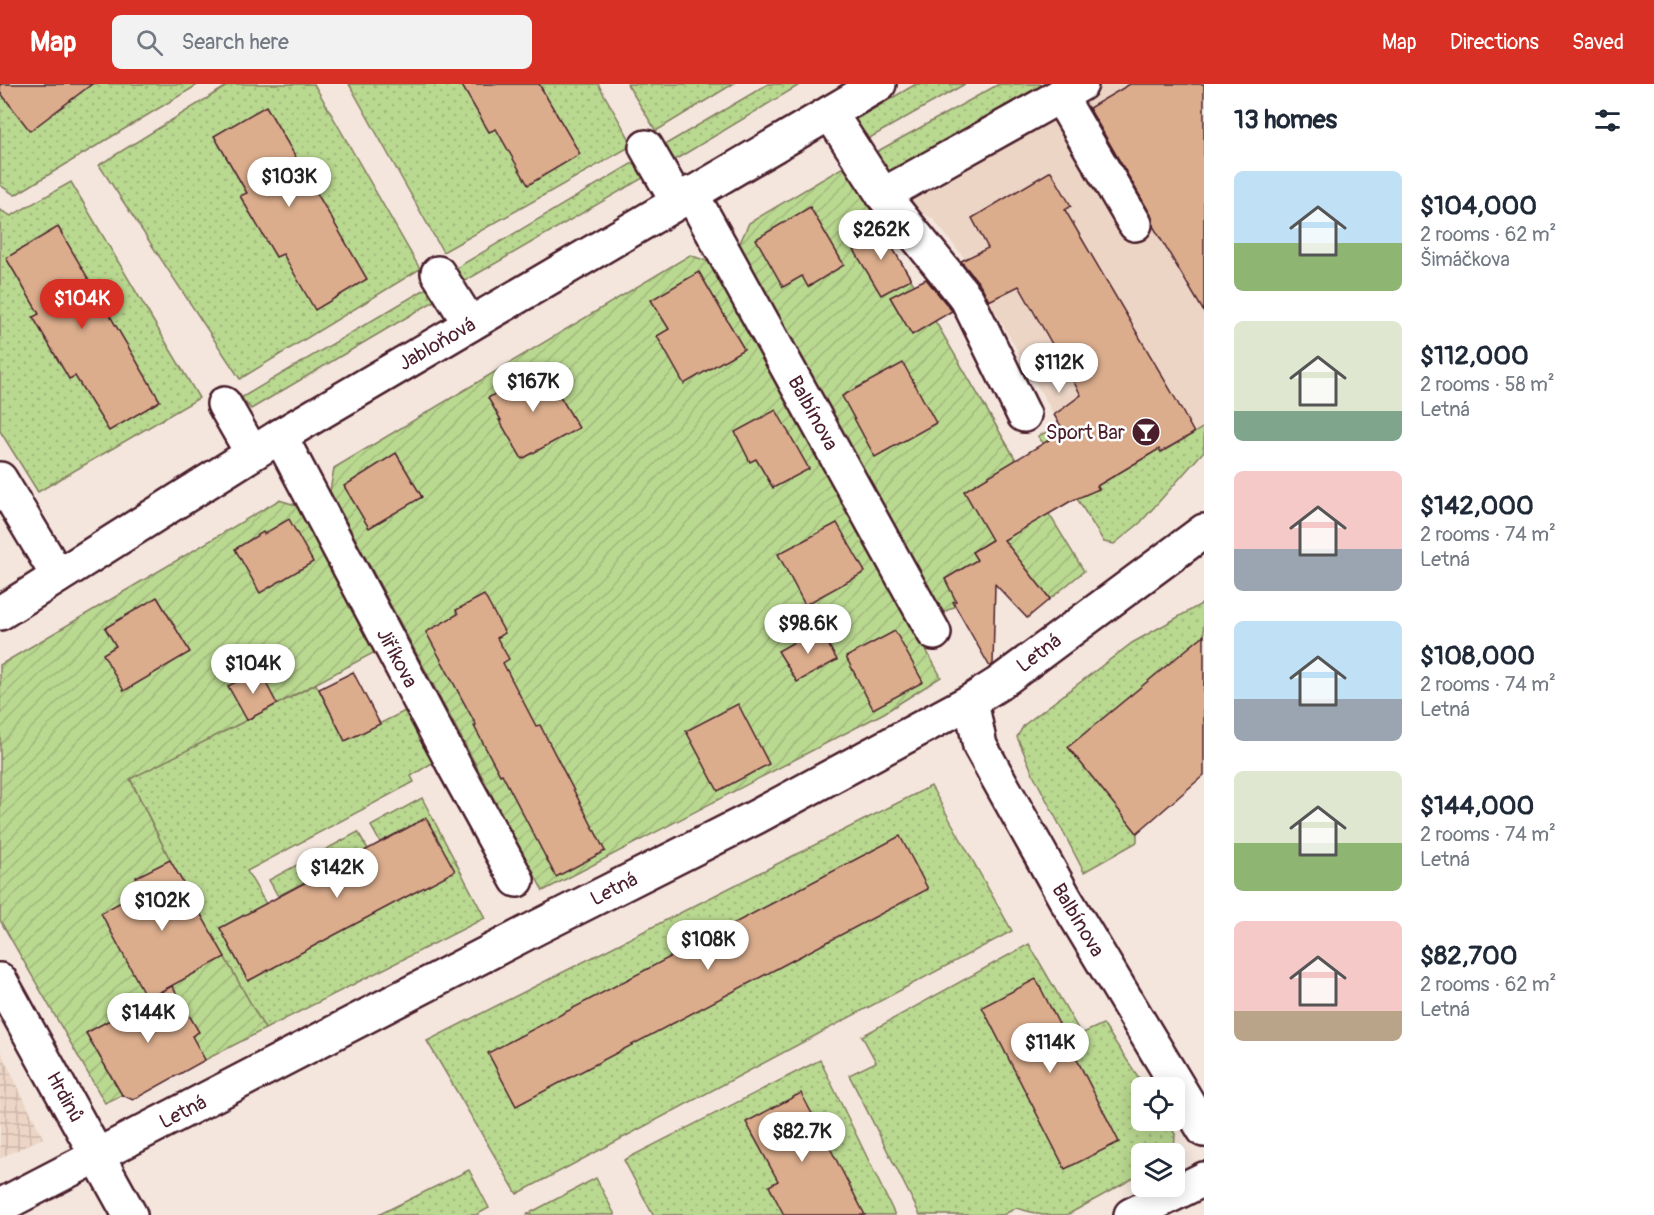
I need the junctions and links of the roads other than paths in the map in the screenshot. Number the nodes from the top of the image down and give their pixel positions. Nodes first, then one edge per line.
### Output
1 (879, 84) edge
2 (1071, 90) edge
3 (830, 113) junction
4 (646, 147) dead end
5 (883, 195) junction
6 (684, 197) junction
7 (1135, 224) dead end
8 (438, 273) dead end
9 (470, 324) junction
10 (224, 404) dead end
11 (1024, 415) dead end
12 (280, 435) junction
13 (252, 453) junction
14 (0, 479) edge
15 (1204, 531) edge
16 (58, 576) junction
17 (0, 613) edge
18 (934, 633) dead end
19 (971, 701) junction
20 (517, 880) dead end
21 (0, 980) edge
22 (1204, 1130) edge
23 (98, 1155) junction
24 (1204, 1179) edge
25 (0, 1206) edge
26 (130, 1215) edge
27 (1131, 1215) edge

1 - 3 street, Jabloňová
2 - 5 street
2 - 7 street
3 - 5 street
3 - 6 street, Jabloňová
4 - 6 street, Balbínova
5 - 11 street
6 - 9 street, Jabloňová
6 - 18 street, Balbínova
8 - 9 street
9 - 12 street, Jabloňová
10 - 13 street
12 - 13 street, Jabloňová
12 - 20 street, Jiříkova
13 - 16 street, Jabloňová
14 - 16 street
15 - 19 street, Letná
16 - 17 street, Jabloňová
19 - 22 street, Balbínova
19 - 23 street, Letná
21 - 23 street, Hrdinů
23 - 25 street, Letná
23 - 26 street, Hrdinů
24 - 27 street

